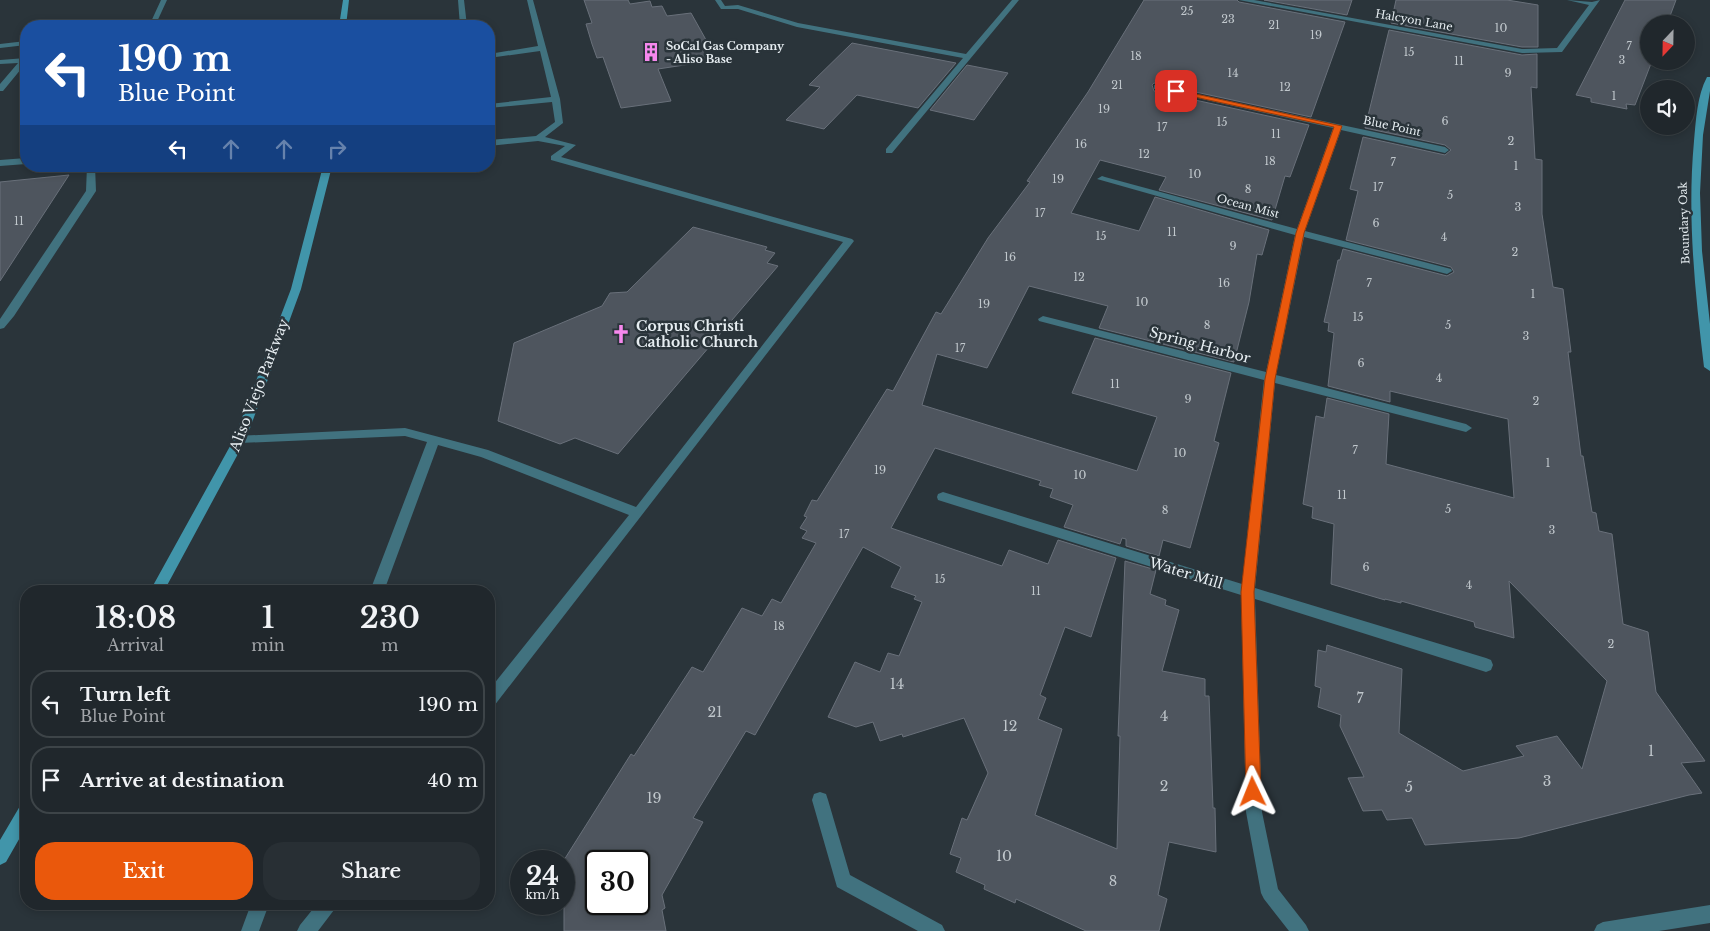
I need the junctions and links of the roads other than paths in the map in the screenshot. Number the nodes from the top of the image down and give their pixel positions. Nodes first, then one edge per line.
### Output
1 (164, 0) edge
2 (346, 0) edge
3 (461, 0) edge
4 (530, 0) edge
5 (718, 0) edge
6 (1016, 0) edge
7 (1242, 0) edge
8 (1570, 0) edge
9 (1596, 2) edge
10 (736, 3) edge
11 (155, 20) edge
12 (343, 20) edge
13 (463, 20) edge
14 (20, 44) edge
15 (0, 46) edge
16 (543, 48) junction
17 (495, 55) edge
18 (968, 56) junction
19 (20, 60) edge
20 (0, 62) edge
21 (20, 66) edge
22 (1710, 79) edge
23 (1158, 87) dead end
24 (0, 89) edge
25 (556, 98) junction
26 (495, 105) edge
27 (1338, 126) junction
28 (538, 138) junction
29 (495, 142) edge
30 (1445, 150) dead end
31 (889, 151) dead end
32 (20, 162) edge
33 (0, 163) edge
34 (91, 172) edge
35 (326, 172) edge
36 (1102, 179) dead end
37 (1300, 233) junction
38 (1447, 271) dead end
39 (1043, 319) dead end
40 (0, 326) edge
41 (1710, 366) edge
42 (1270, 379) junction
43 (1466, 428) dead end
44 (240, 439) junction
45 (434, 440) junction
46 (943, 497) dead end
47 (638, 513) junction
48 (160, 585) edge
49 (380, 585) edge
50 (1248, 592) junction
51 (1486, 665) dead end
52 (495, 693) edge
53 (820, 800) dead end
54 (20, 822) edge
55 (0, 856) edge
56 (258, 910) edge
57 (323, 910) edge
58 (1710, 914) edge
59 (250, 931) edge
60 (306, 931) edge
61 (936, 931) edge
62 (1300, 931) edge
63 (1605, 931) edge

1 - 11 street
2 - 12 main road
3 - 13 street
4 - 16 street
5 - 10 street
6 - 18 street
7 - 9 street, Halcyon Lane
8 - 9 street
10 - 18 street
14 - 15 street
16 - 17 street
16 - 25 street
18 - 31 street
19 - 20 street
21 - 24 street
22 - 41 main road, Boundary Oak
23 - 27 street, Blue Point
25 - 26 street
25 - 28 street
27 - 30 street, Blue Point
27 - 37 street
28 - 29 street
28 - 47 street
32 - 33 street
34 - 40 street
35 - 44 main road, Aliso Viejo Parkway
36 - 37 street, Ocean Mist
37 - 38 street, Ocean Mist
37 - 42 street
39 - 42 street, Spring Harbor
42 - 43 street, Spring Harbor
42 - 50 street
44 - 45 street
44 - 48 main road, Aliso Viejo Parkway
45 - 47 street
45 - 49 street
46 - 50 street, Water Mill
47 - 52 street
50 - 51 street, Water Mill
50 - 62 street
53 - 61 street
54 - 55 main road
56 - 59 street
57 - 60 street
58 - 63 street

